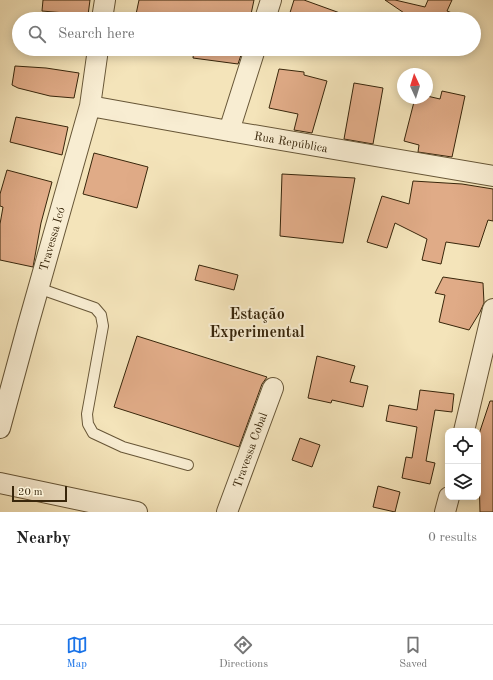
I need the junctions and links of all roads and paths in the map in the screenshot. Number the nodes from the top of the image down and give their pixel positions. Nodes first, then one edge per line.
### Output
1 (105, 0) edge
2 (271, 0) edge
3 (103, 12) edge
4 (267, 12) edge
5 (97, 56) edge
6 (253, 56) edge
7 (90, 106) junction
8 (228, 131) junction
9 (493, 176) edge
10 (38, 288) junction
11 (493, 309) edge
12 (273, 388) dead end
13 (0, 428) edge
14 (465, 428) edge
15 (188, 465) dead end
16 (0, 483) edge
17 (448, 500) edge
18 (137, 512) edge
19 (227, 512) edge
20 (445, 512) edge

1 - 3 street
2 - 4 street
5 - 7 street, Travessa Icó
6 - 8 street
7 - 8 street, Rua República
7 - 10 street, Travessa Icó
8 - 9 street, Rua República
10 - 13 street, Travessa Icó
10 - 15 lane
11 - 14 street
12 - 19 street, Travessa Cobal
16 - 18 street
17 - 20 street

